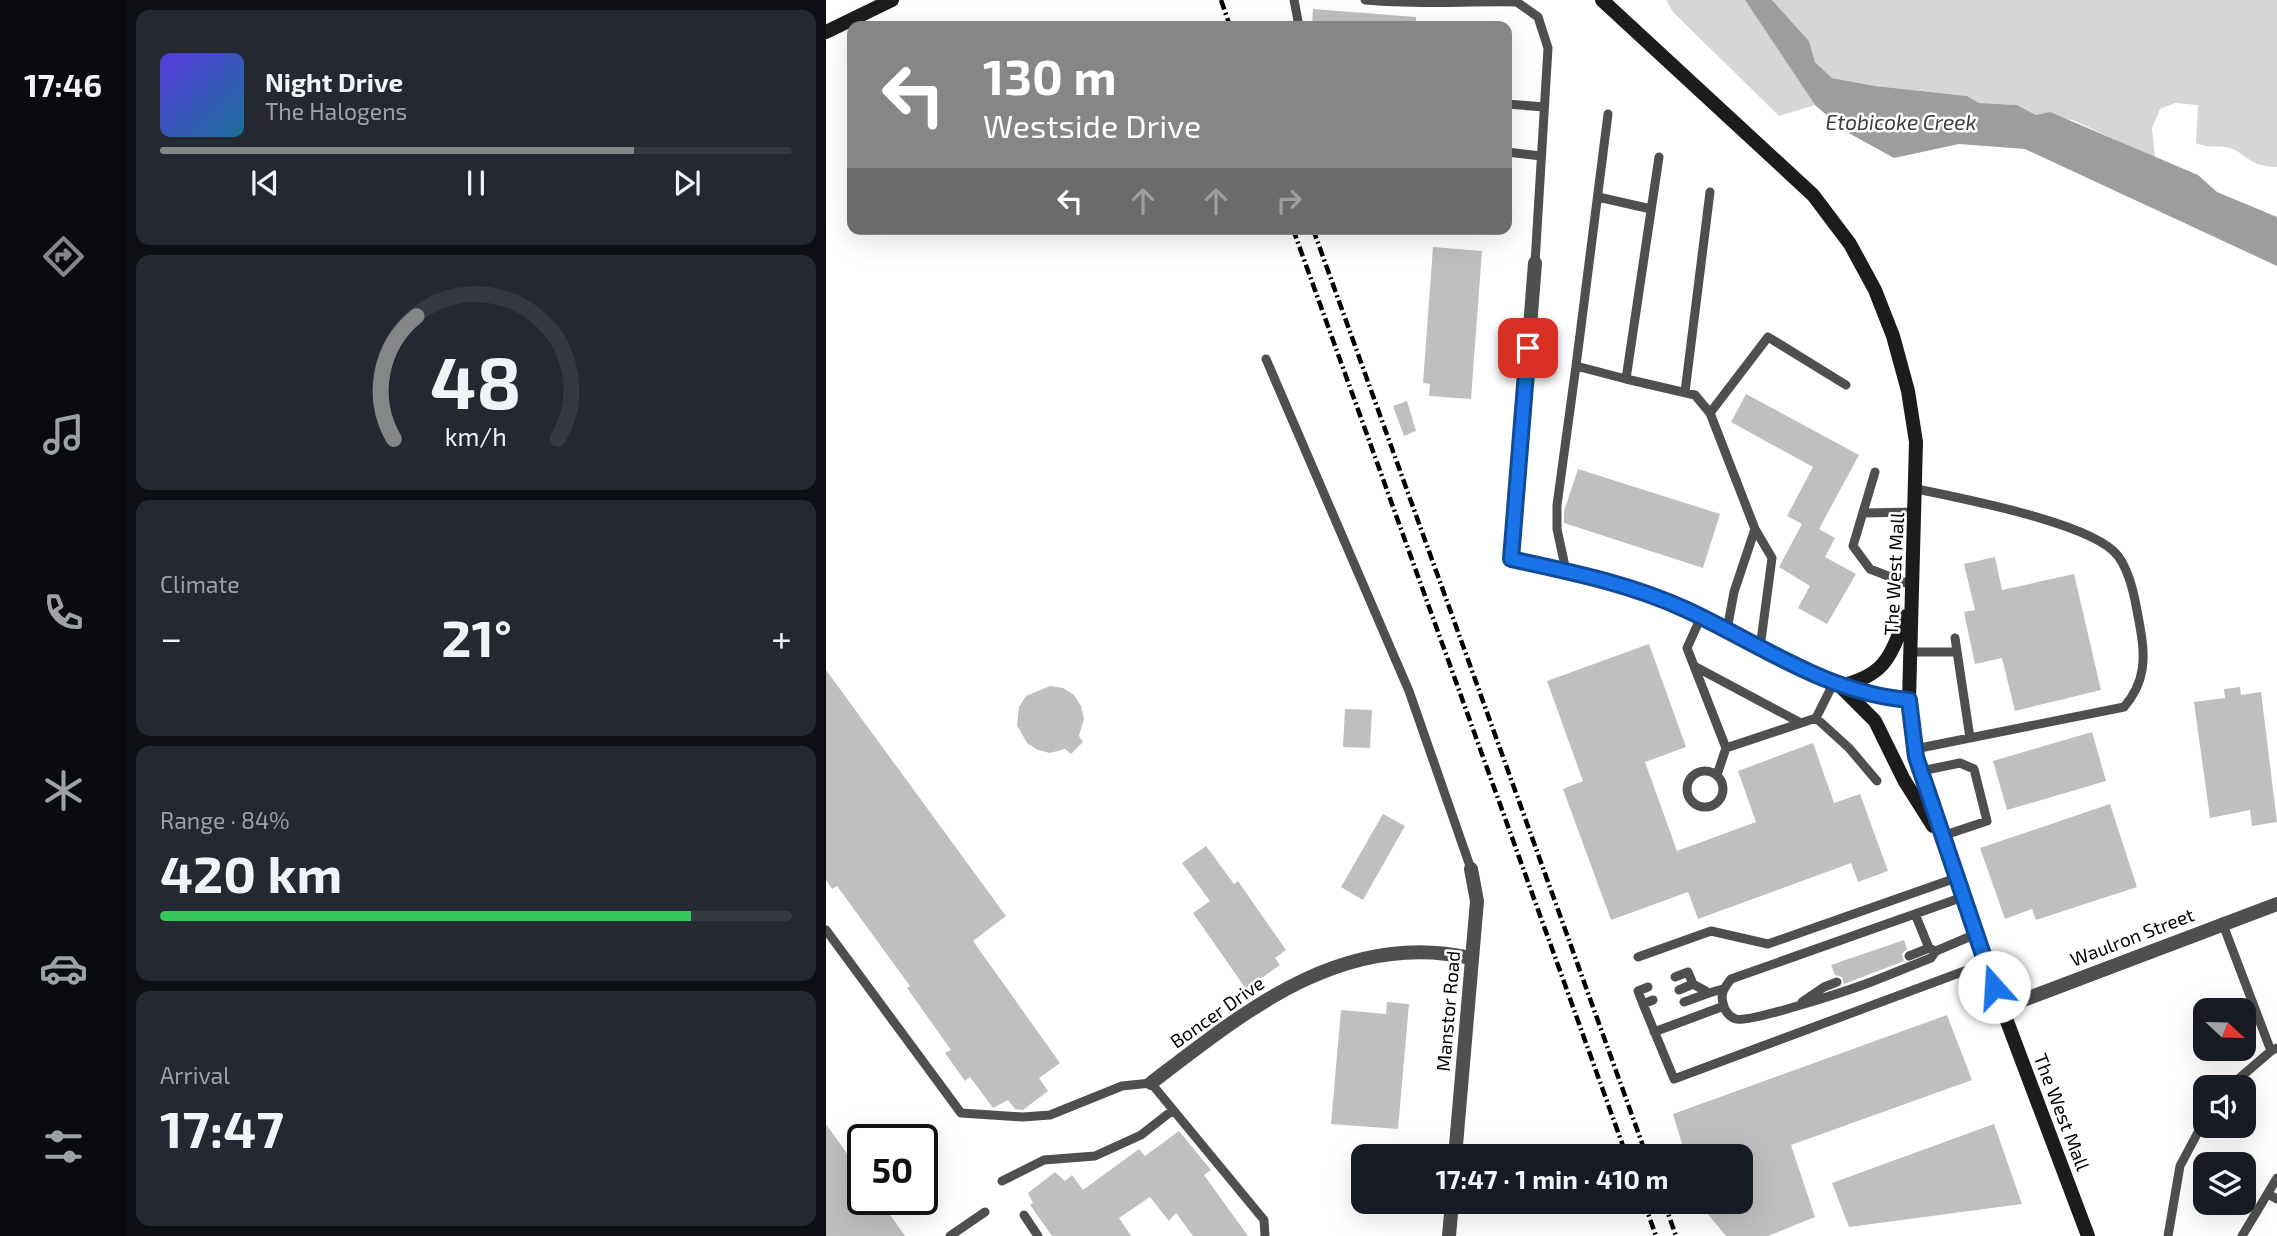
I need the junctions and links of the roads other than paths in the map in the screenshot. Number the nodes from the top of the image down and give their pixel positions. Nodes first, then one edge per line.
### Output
1 (1294, 0) edge
2 (1365, 0) edge
3 (1602, 0) edge
4 (886, 1) edge
5 (1515, 1) edge
6 (847, 21) edge
7 (847, 21) edge
8 (1297, 21) edge
9 (826, 32) edge
10 (1512, 104) edge
11 (1544, 107) junction
12 (1608, 114) dead end
13 (1512, 153) edge
14 (1541, 156) junction
15 (1659, 157) dead end
16 (1710, 192) dead end
17 (1598, 197) junction
18 (1651, 208) junction
19 (1535, 263) joint
20 (1266, 359) dead end
21 (1576, 366) junction
22 (1626, 379) junction
23 (1846, 385) dead end
24 (1685, 392) junction
25 (1710, 413) junction
26 (1875, 472) dead end
27 (1917, 489) junction
28 (1863, 513) junction
29 (1916, 513) junction
30 (1755, 529) junction
31 (1566, 571) junction
32 (1911, 585) junction
33 (1910, 607) junction
34 (1701, 617) junction
35 (1727, 630) junction
36 (1955, 638) dead end
37 (1760, 648) junction
38 (1909, 652) junction
39 (1957, 652) junction
40 (1694, 666) junction
41 (1837, 685) junction
42 (1909, 700) junction
43 (1816, 718) junction
44 (1801, 723) junction
45 (1970, 738) junction
46 (1726, 748) junction
47 (1915, 749) junction
48 (1921, 771) junction
49 (1717, 775) junction
50 (1877, 781) dead end
51 (1942, 839) junction
52 (1471, 869) joint
53 (1956, 878) junction
54 (1963, 897) junction
55 (2277, 904) edge
56 (1915, 914) junction
57 (2222, 922) junction
58 (826, 930) edge
59 (1976, 934) junction
60 (1932, 950) junction
61 (1909, 956) dead end
62 (1638, 957) dead end
63 (1471, 958) junction
64 (1986, 963) junction
65 (1675, 977) dead end
66 (1837, 982) dead end
67 (1693, 984) junction
68 (1648, 987) dead end
69 (1723, 989) junction
70 (1679, 990) dead end
71 (1709, 993) junction
72 (1653, 1000) dead end
73 (1684, 1002) dead end
74 (1801, 1003) junction
75 (1643, 1004) junction
76 (1724, 1006) junction
77 (2002, 1009) junction
78 (1658, 1012) dead end
79 (1648, 1016) junction
80 (1654, 1032) junction
81 (2274, 1050) edge
82 (2244, 1075) edge
83 (1151, 1083) junction
84 (1173, 1110) junction
85 (2195, 1138) edge
86 (1456, 1144) edge
87 (2277, 1178) edge
88 (1002, 1181) dead end
89 (2268, 1194) junction
90 (2277, 1199) edge
91 (985, 1212) dead end
92 (1451, 1214) edge
93 (1024, 1215) dead end
94 (950, 1236) edge
95 (1038, 1236) edge
96 (1265, 1236) edge
97 (1449, 1236) edge
98 (2088, 1236) edge
99 (2168, 1236) edge
100 (2242, 1236) edge

1 - 8 lane
2 - 5 lane
3 - 27 main road, The West Mall
4 - 6 main road
5 - 11 lane
7 - 9 main road
10 - 11 lane
11 - 14 lane
12 - 17 lane
13 - 14 lane
14 - 19 lane
15 - 18 lane
16 - 24 lane
17 - 18 lane
17 - 21 lane
18 - 22 lane
19 - 31 street
20 - 52 lane
21 - 22 lane
21 - 31 lane
22 - 24 lane
23 - 25 lane
24 - 25 lane
25 - 30 lane
26 - 28 lane
27 - 29 main road, The West Mall
27 - 45 lane
28 - 29 lane
28 - 32 lane
29 - 32 main road, The West Mall
30 - 35 lane
30 - 37 lane
31 - 34 street
32 - 33 main road, The West Mall
33 - 38 main road, The West Mall
33 - 41 main road
34 - 35 street
34 - 40 lane
35 - 37 street
36 - 39 lane
37 - 41 street
38 - 39 lane
38 - 42 main road, The West Mall
39 - 45 lane
40 - 44 lane
40 - 46 lane
41 - 42 street
41 - 43 lane
41 - 51 main road
42 - 47 main road, The West Mall
43 - 44 lane
43 - 50 lane
44 - 46 lane
45 - 47 lane
46 - 49 lane
47 - 48 main road, The West Mall
48 - 51 main road, The West Mall
48 - 51 lane
49 - 49 lane
51 - 53 main road, The West Mall
52 - 63 street, Manstor Road
53 - 54 main road, The West Mall
53 - 62 lane
54 - 56 lane
54 - 59 main road, The West Mall
55 - 57 street, Waulron Street
56 - 60 lane
56 - 69 lane
57 - 77 street, Waulron Street
57 - 81 lane
58 - 83 lane
59 - 60 lane
59 - 64 main road, The West Mall
60 - 61 lane
60 - 74 lane
63 - 83 street, Boncer Drive
63 - 86 street, Manstor Road
64 - 77 main road, The West Mall
64 - 80 lane
65 - 67 lane
66 - 74 lane
67 - 70 lane
67 - 71 lane
68 - 75 lane
69 - 71 lane
69 - 76 lane
71 - 73 lane
72 - 75 lane
74 - 76 lane
75 - 79 lane
76 - 80 lane
77 - 98 main road, The West Mall
78 - 79 lane
79 - 80 lane
81 - 82 lane
83 - 84 lane
84 - 88 lane
84 - 96 lane
85 - 99 lane
87 - 89 lane
89 - 90 lane
89 - 100 lane
91 - 94 lane
92 - 97 street
93 - 95 lane

